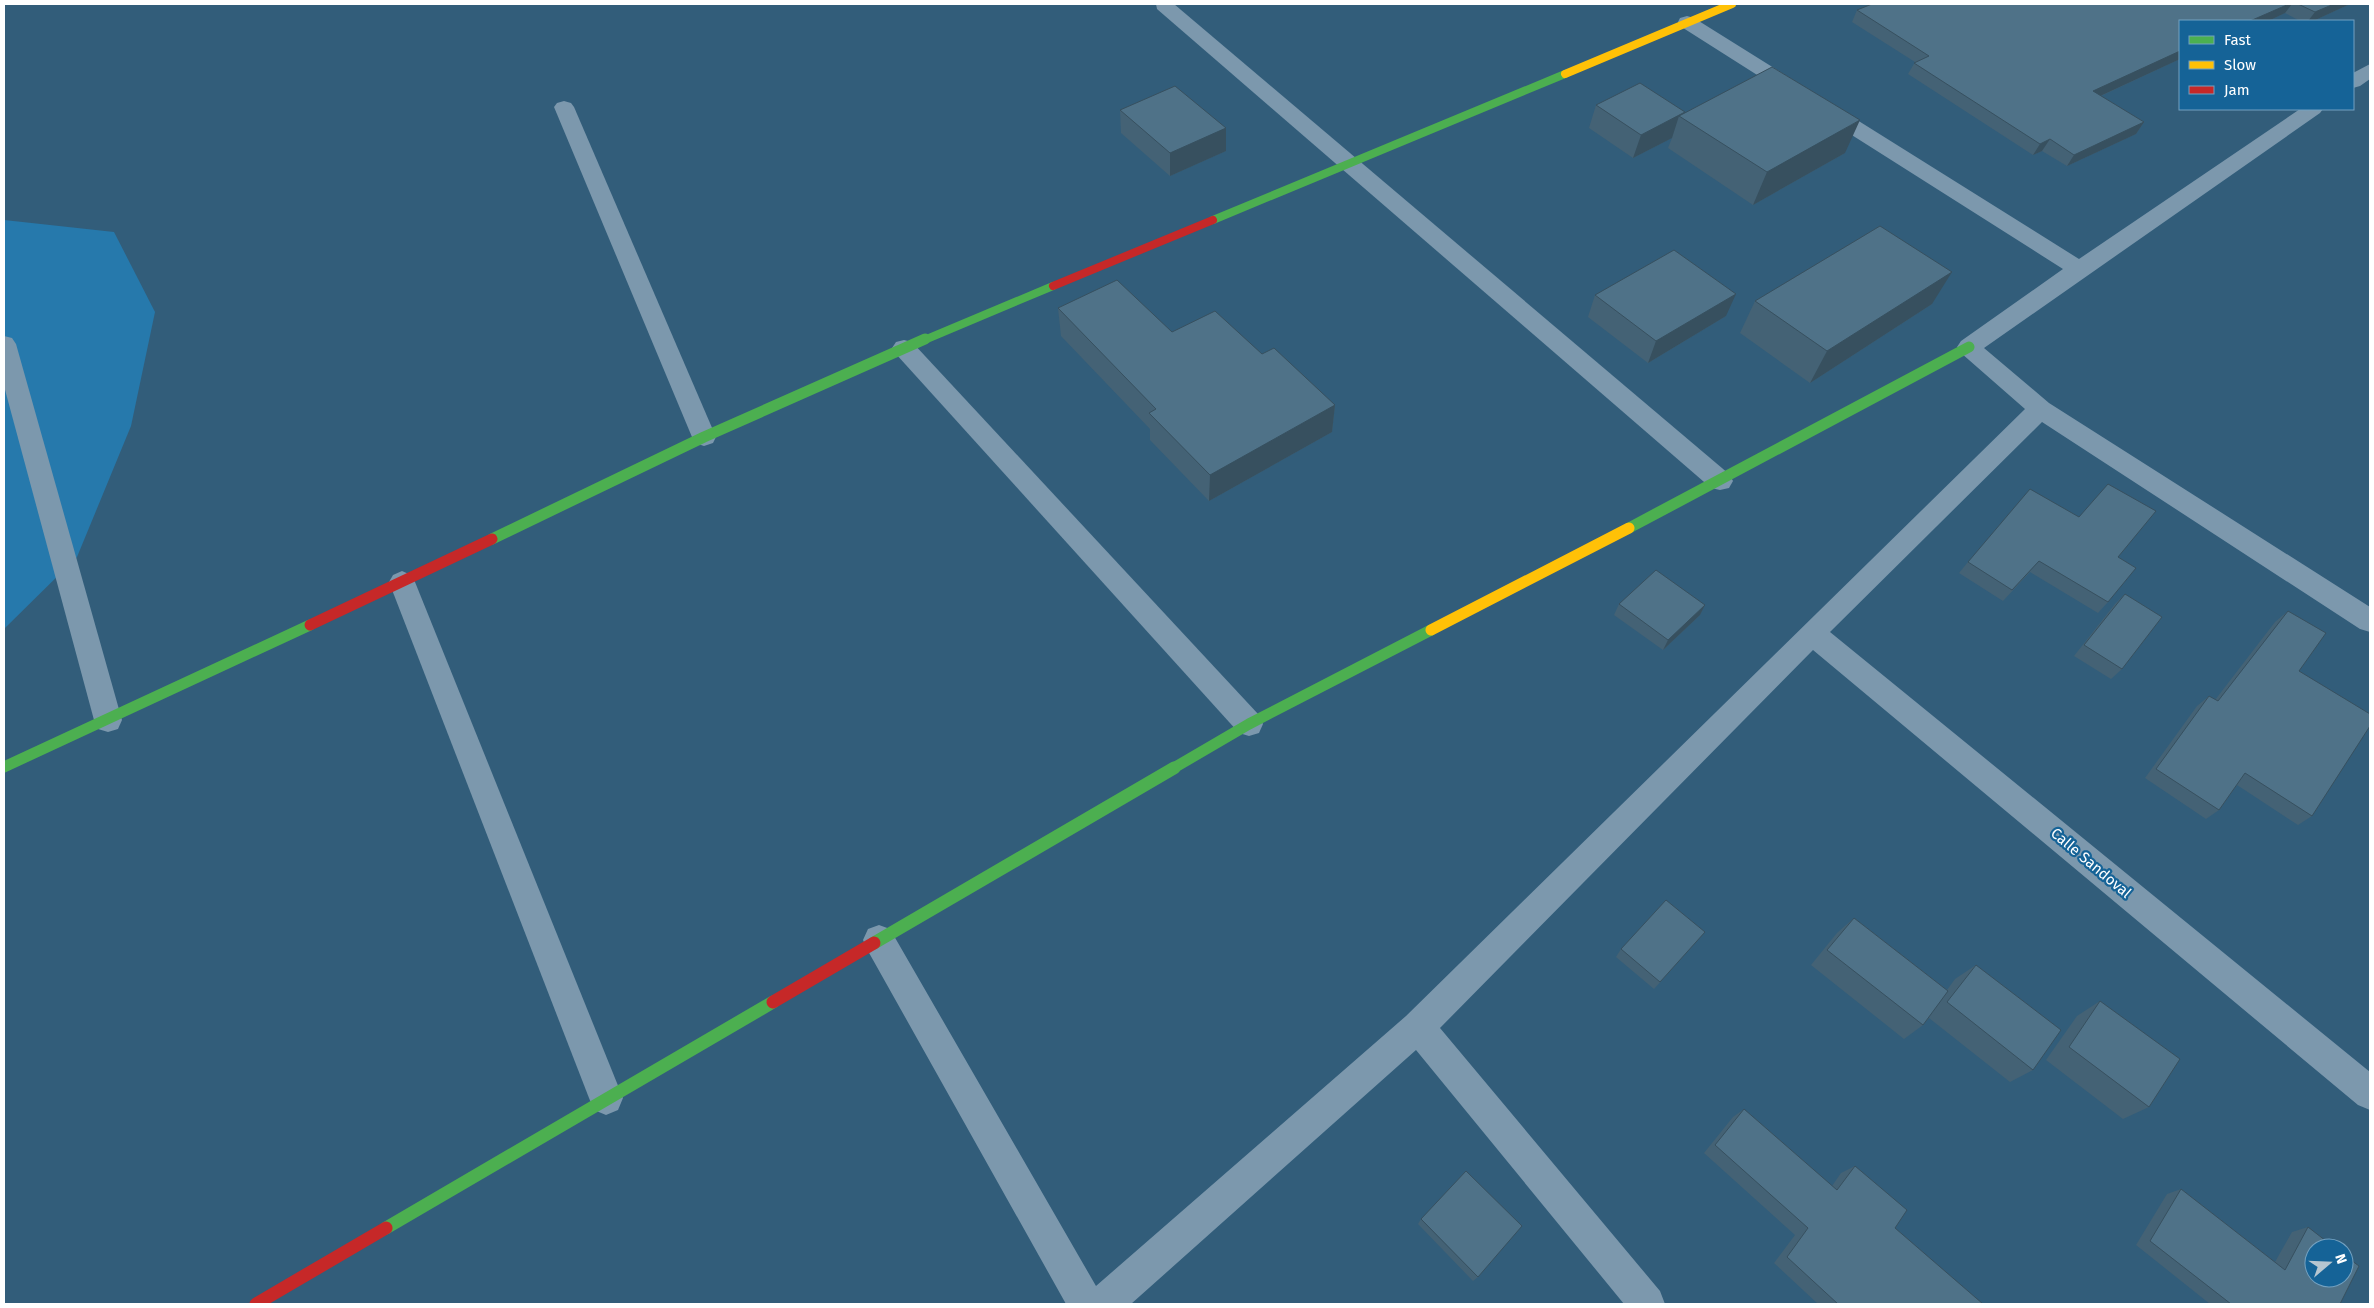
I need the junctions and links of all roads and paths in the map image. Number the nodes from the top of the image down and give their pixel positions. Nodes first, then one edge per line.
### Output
1 (1732, 4) edge
2 (1164, 5) dead end
3 (1687, 22) junction
4 (2370, 70) edge
5 (2354, 81) edge
6 (564, 107) dead end
7 (2312, 110) edge
8 (1347, 163) junction
9 (2079, 269) junction
10 (4, 344) edge
11 (1968, 347) junction
12 (904, 348) junction
13 (2040, 408) junction
14 (704, 436) junction
15 (1720, 481) junction
16 (402, 582) junction
17 (2370, 621) edge
18 (1812, 632) junction
19 (108, 720) junction
20 (1250, 724) junction
21 (4, 767) edge
22 (879, 940) junction
23 (1418, 1027) junction
24 (2370, 1093) edge
25 (606, 1098) junction
26 (256, 1304) edge
27 (1086, 1304) edge
28 (1104, 1304) edge
29 (1647, 1304) edge

1 - 3 street
2 - 8 street
3 - 8 street
3 - 9 street
4 - 5 street
6 - 14 street
7 - 9 street
8 - 12 street
8 - 15 street
9 - 11 street
10 - 19 street
11 - 13 street
11 - 15 street
12 - 14 street
12 - 20 street
13 - 17 street
13 - 18 street
14 - 16 street
15 - 20 street
16 - 19 street
16 - 25 street
18 - 23 street
18 - 24 street, Calle Sandoval
19 - 21 street
20 - 22 street
22 - 25 street
22 - 27 street
23 - 28 street
23 - 29 street
25 - 26 street

